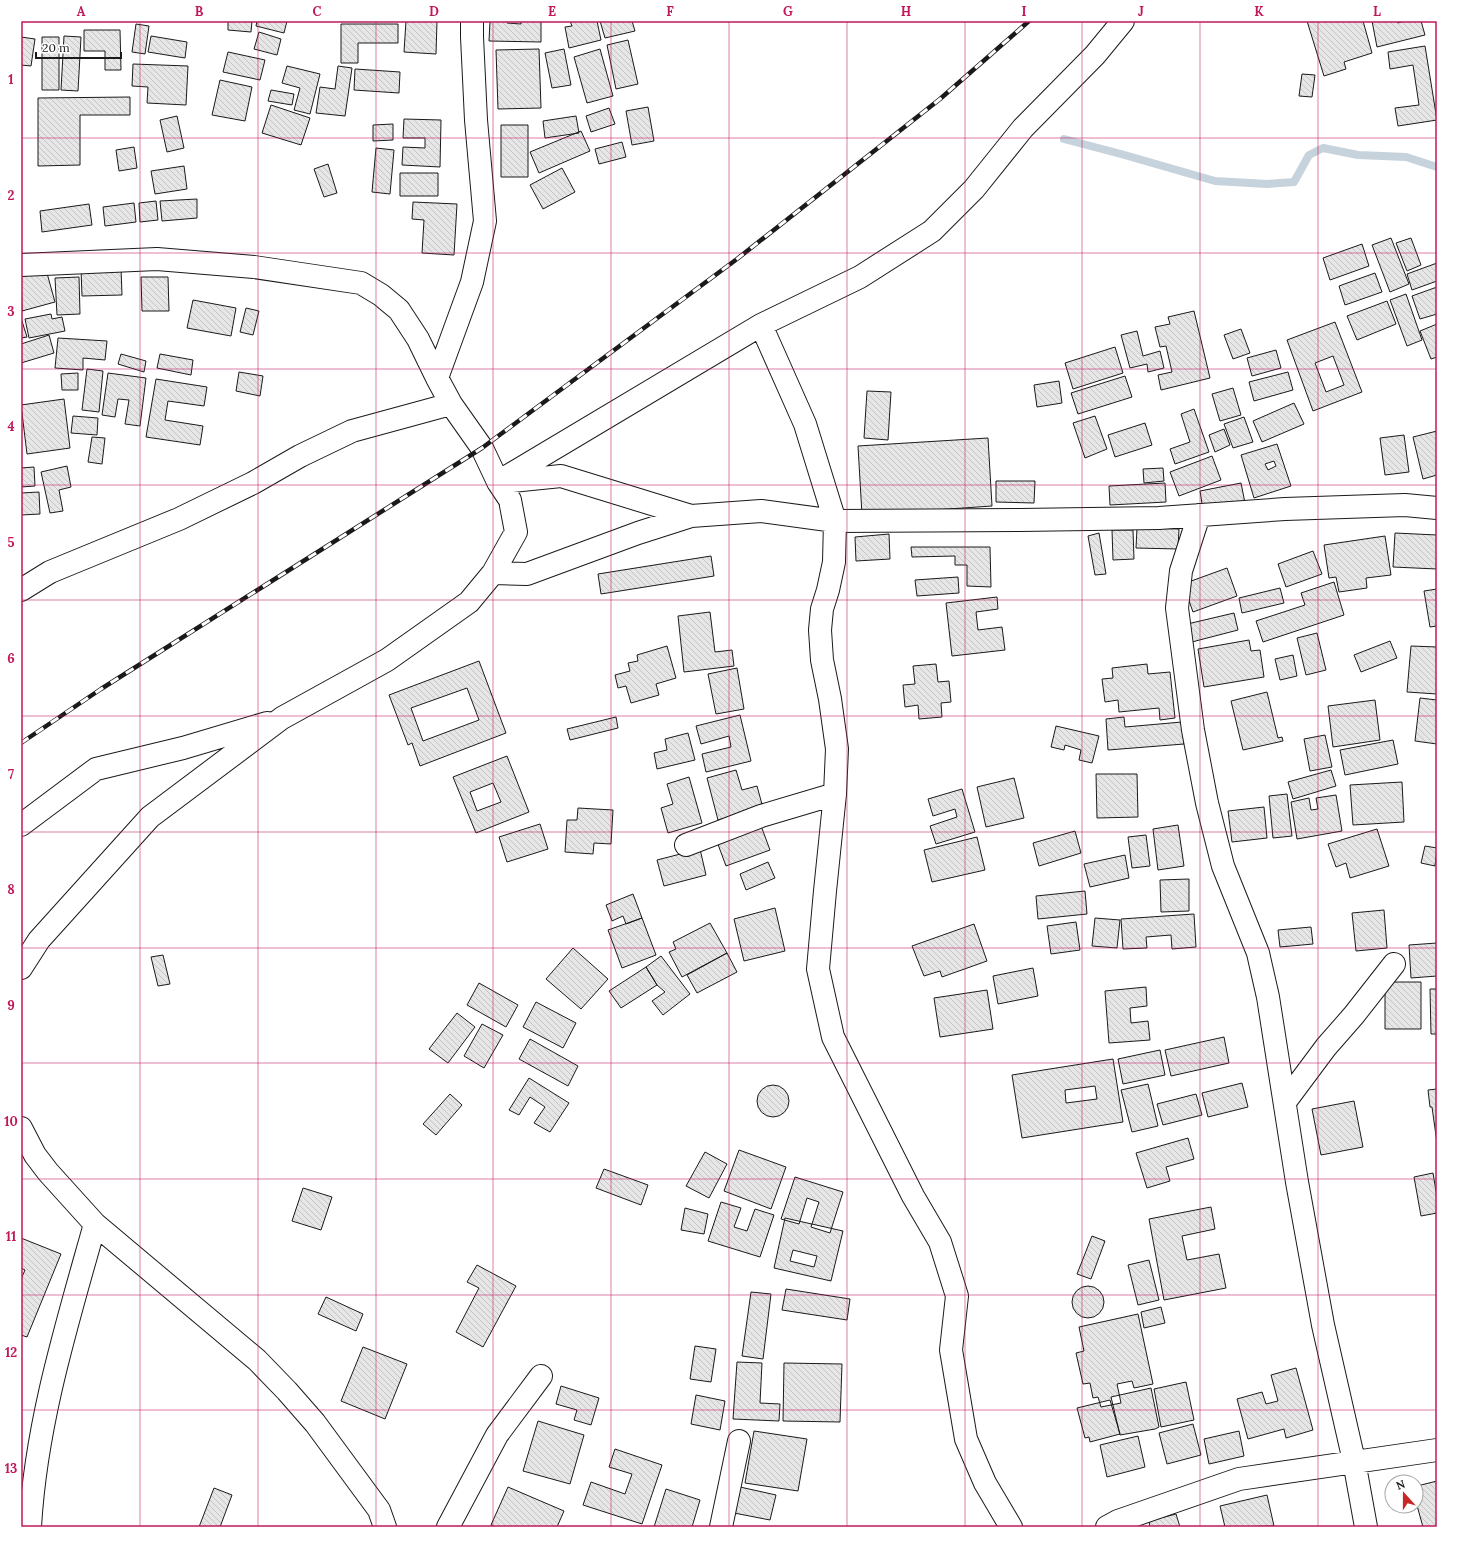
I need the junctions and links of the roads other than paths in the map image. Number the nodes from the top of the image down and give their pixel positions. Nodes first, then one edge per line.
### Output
1 (472, 21) edge
2 (1123, 21) edge
3 (21, 265) edge
4 (761, 325) junction
5 (437, 378) junction
6 (451, 404) junction
7 (498, 482) junction
8 (1437, 508) edge
9 (1199, 515) junction
10 (691, 516) junction
11 (835, 521) junction
12 (494, 573) junction
13 (21, 590) edge
14 (282, 718) junction
15 (836, 794) junction
16 (21, 825) edge
17 (686, 845) dead end
18 (1394, 964) dead end
19 (21, 968) edge
20 (1284, 1102) junction
21 (23, 1137) edge
22 (95, 1224) junction
23 (541, 1376) dead end
24 (739, 1441) dead end
25 (1437, 1450) edge
26 (1354, 1461) junction
27 (26, 1497) edge
28 (382, 1519) edge
29 (30, 1527) edge
30 (393, 1527) edge
31 (448, 1527) edge
32 (721, 1527) edge
33 (1011, 1527) edge
34 (1107, 1527) edge
35 (1366, 1527) edge

1 - 5 street
2 - 4 street
3 - 5 street
4 - 7 street
4 - 11 street
5 - 6 street
6 - 7 street
6 - 13 street
7 - 10 street
7 - 12 street
8 - 9 street
9 - 11 street
9 - 20 street
10 - 11 street
10 - 12 street
11 - 15 street
12 - 14 street
14 - 16 street
14 - 19 street
15 - 17 street
15 - 33 street
18 - 20 street
20 - 26 street
21 - 22 street
22 - 27 street
22 - 28 street
23 - 31 street
24 - 32 street
25 - 26 street
26 - 34 street
26 - 35 street
27 - 29 street
28 - 30 street

